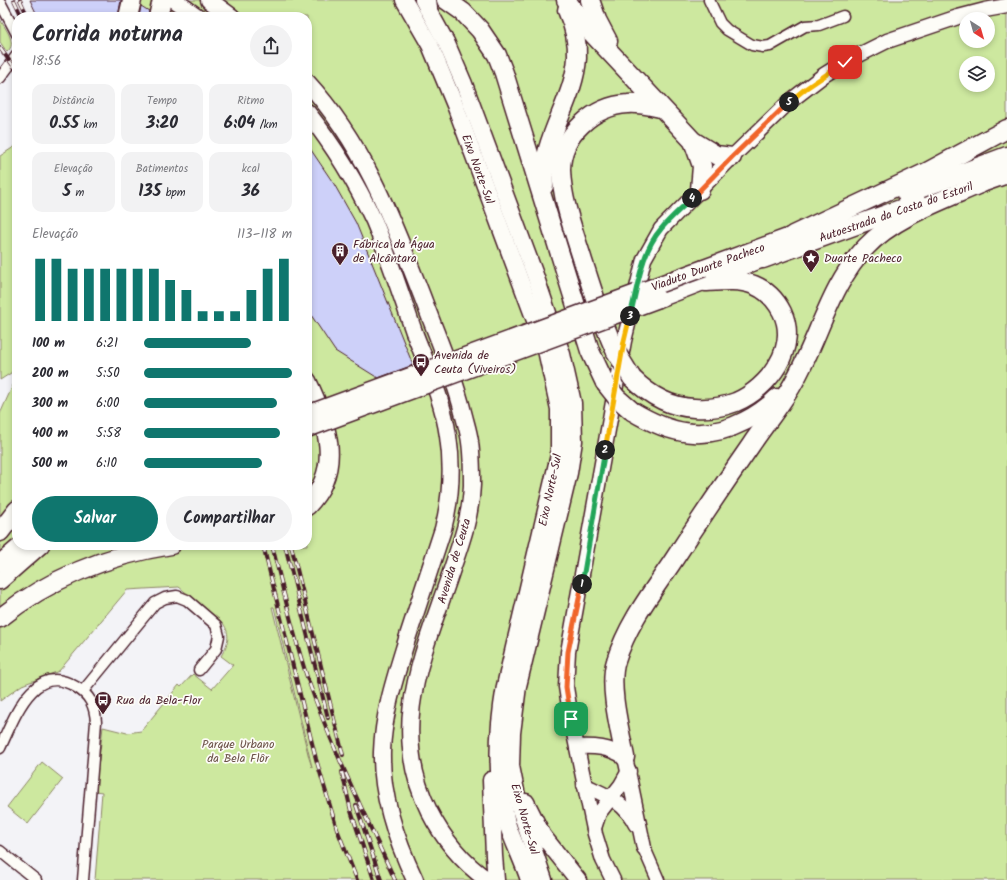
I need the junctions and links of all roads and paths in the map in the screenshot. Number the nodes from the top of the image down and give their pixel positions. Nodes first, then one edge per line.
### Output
1 (132, 0) edge
2 (162, 0) edge
3 (174, 0) edge
4 (209, 0) edge
5 (404, 0) edge
6 (446, 0) edge
7 (565, 0) edge
8 (590, 0) edge
9 (709, 0) edge
10 (0, 2) edge
11 (426, 3) edge
12 (1007, 6) edge
13 (129, 12) edge
14 (159, 12) edge
15 (191, 12) edge
16 (225, 12) edge
17 (843, 16) dead end
18 (12, 25) edge
19 (12, 62) edge
20 (625, 69) junction
21 (0, 78) edge
22 (312, 90) edge
23 (661, 108) junction
24 (312, 118) edge
25 (1007, 128) edge
26 (693, 141) junction
27 (1007, 156) edge
28 (732, 157) junction
29 (1007, 174) edge
30 (982, 183) junction
31 (700, 190) junction
32 (546, 210) junction
33 (793, 235) junction
34 (763, 259) joint
35 (701, 279) junction
36 (809, 351) junction
37 (312, 392) edge
38 (312, 412) edge
39 (312, 427) edge
40 (312, 500) edge
41 (12, 516) edge
42 (443, 529) junction
43 (0, 532) edge
44 (464, 534) junction
45 (14, 550) edge
46 (35, 550) edge
47 (145, 550) edge
48 (0, 563) edge
49 (0, 580) edge
50 (0, 618) edge
51 (398, 669) junction
52 (199, 670) dead end
53 (417, 675) junction
54 (83, 691) junction
55 (505, 735) junction
56 (577, 747) junction
57 (0, 748) edge
58 (627, 764) junction
59 (584, 785) junction
60 (610, 798) junction
61 (594, 828) junction
62 (644, 848) junction
63 (0, 851) edge
64 (535, 876) edge
65 (36, 880) edge
66 (83, 880) edge
67 (415, 880) edge
68 (488, 880) edge
69 (496, 880) edge
70 (578, 880) edge
71 (613, 880) edge
72 (658, 880) edge

1 - 13 highway
2 - 14 highway
3 - 15 highway
4 - 16 highway
5 - 55 highway, Eixo Norte-Sul
6 - 32 highway
7 - 20 highway
7 - 32 highway
8 - 20 highway
9 - 17 street
10 - 18 street
11 - 55 highway, Eixo Norte-Sul
12 - 28 main road
19 - 21 street
20 - 23 highway
22 - 44 highway, Avenida de Ceuta
23 - 26 highway
23 - 35 highway, bridge
24 - 42 highway, Avenida de Ceuta
25 - 33 highway
26 - 28 highway
26 - 31 highway
27 - 33 highway, Autoestrada da Costa do Estoril
28 - 31 main road
29 - 30 highway, Autoestrada da Costa do Estoril
30 - 34 highway, Autoestrada da Costa do Estoril
30 - 36 highway
31 - 56 main road
32 - 36 highway, bridge
33 - 35 highway, Viaduto Duarte Pacheco
34 - 35 highway, Viaduto Duarte Pacheco
35 - 38 highway, Viaduto Duarte Pacheco, bridge
35 - 39 highway, Viaduto Duarte Pacheco, bridge
36 - 58 highway
37 - 40 highway
41 - 43 highway
42 - 44 highway
42 - 51 highway, Avenida de Ceuta
44 - 53 highway, Avenida de Ceuta
45 - 48 highway
46 - 49 highway
47 - 50 highway
51 - 53 highway
51 - 67 highway, Avenida de Ceuta
52 - 54 street
53 - 68 highway, Avenida de Ceuta
54 - 57 street
54 - 66 street
55 - 64 highway, Eixo Norte-Sul
55 - 69 highway
55 - 70 highway
56 - 58 main road
56 - 59 main road
58 - 60 main road
58 - 62 main road
59 - 60 main road
59 - 61 main road
60 - 61 main road
60 - 62 main road
61 - 71 main road
62 - 72 street
63 - 65 street

